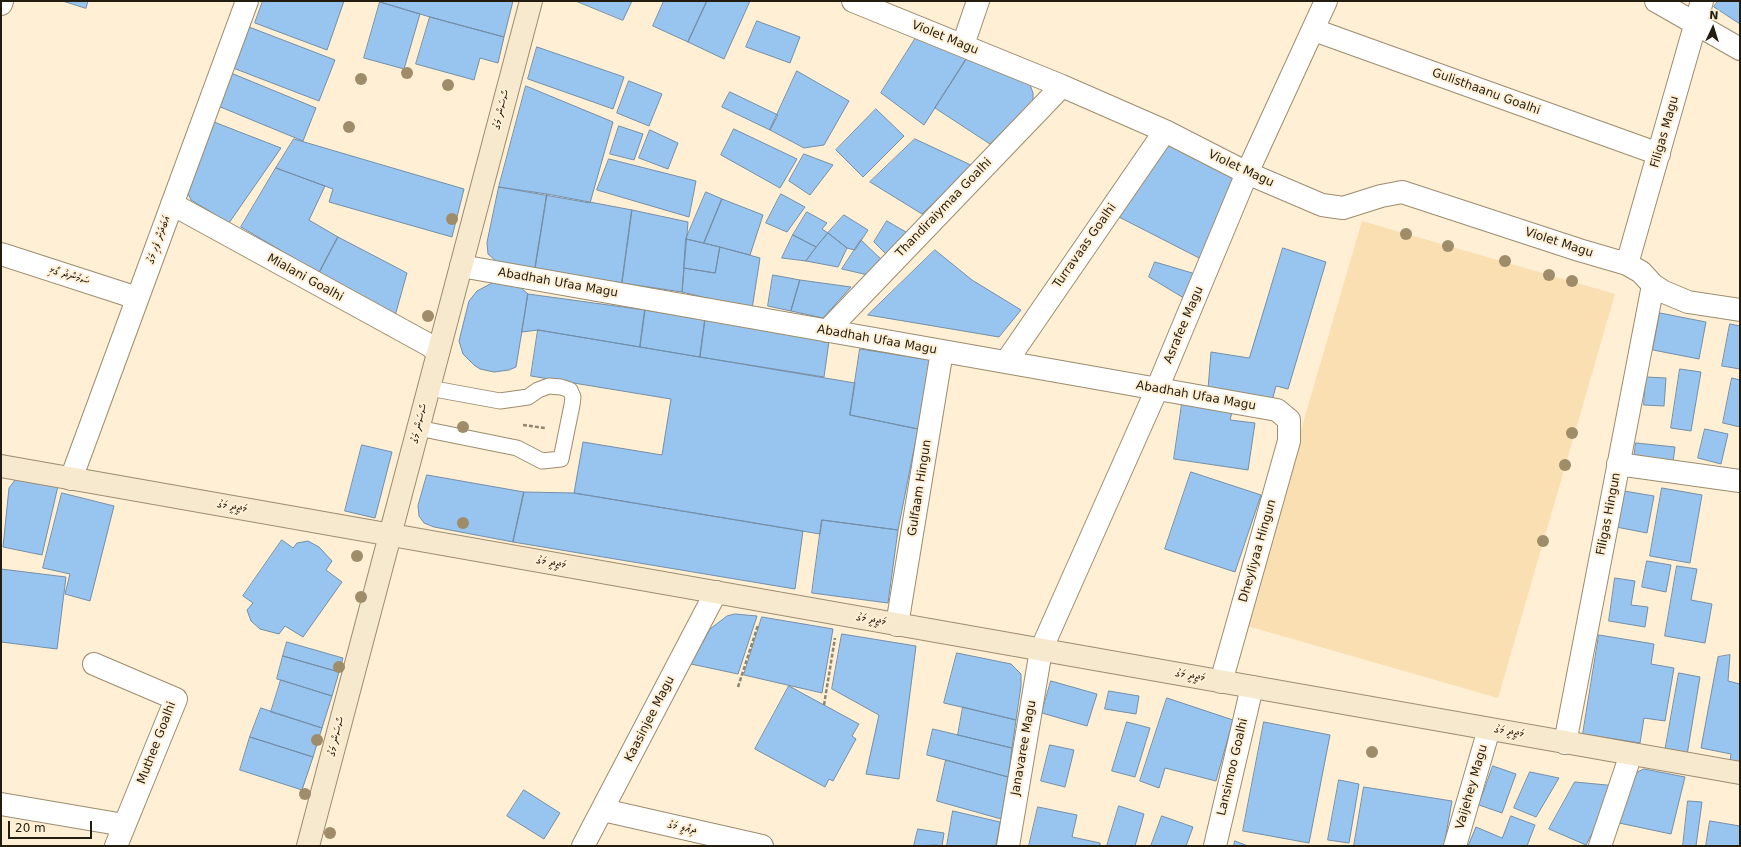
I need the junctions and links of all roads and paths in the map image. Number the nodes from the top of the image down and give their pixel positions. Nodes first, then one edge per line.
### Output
1 (531, 1) edge
2 (853, 1) edge
3 (978, 1) edge
4 (1326, 1) edge
5 (1656, 1) edge
6 (1702, 1) edge
7 (242, 3) edge
8 (1696, 24) junction
9 (1314, 30) junction
10 (963, 45) junction
11 (1740, 49) edge
12 (1062, 86) junction
13 (1165, 131) junction
14 (1659, 154) junction
15 (1247, 174) junction
16 (172, 204) junction
17 (1, 254) edge
18 (461, 266) junction
19 (1640, 274) junction
20 (137, 298) junction
21 (1739, 306) edge
22 (827, 331) junction
23 (942, 351) junction
24 (438, 352) junction
25 (1006, 362) junction
26 (429, 388) junction
27 (1157, 389) junction
28 (1289, 420) joint
29 (418, 428) junction
30 (1618, 464) junction
31 (1, 470) edge
32 (71, 479) junction
33 (1740, 481) edge
34 (390, 535) junction
35 (716, 592) junction
36 (766, 601) junction
37 (839, 614) junction
38 (897, 624) junction
39 (1041, 650) junction
40 (94, 664) dead end
41 (1221, 682) junction
42 (738, 686) dead end
43 (1252, 687) junction
44 (824, 705) dead end
45 (1489, 729) junction
46 (1565, 742) junction
47 (1631, 754) junction
48 (1740, 773) edge
49 (1, 804) edge
50 (603, 810) junction
51 (124, 825) junction
52 (116, 846) edge
53 (308, 846) edge
54 (583, 846) edge
55 (762, 846) edge
56 (1008, 846) edge
57 (1215, 846) edge
58 (1455, 846) edge
59 (1600, 846) edge

1 - 18 street, ސޯސަން މަގު
2 - 10 street, Violet Magu
3 - 10 street
4 - 9 street, Asrafee Magu
5 - 8 street
6 - 8 street, Filigas Magu
7 - 16 street, އަބަދަށް ފެހި މަގު
8 - 11 street
8 - 14 street, Filigas Magu
9 - 14 street, Gulisthaanu Goalhi
9 - 15 street, Asrafee Magu
10 - 12 street, Violet Magu
12 - 13 street, Violet Magu
12 - 22 street, Thandiraiymaa Goalhi
13 - 15 street, Violet Magu
13 - 25 street, Turravaas Goalhi
14 - 19 street, Filigas Magu
15 - 19 street, Violet Magu
15 - 27 street, Asrafee Magu
16 - 20 street, އަބަދަށް ފެހި މަގު
16 - 24 street, Mialani Goalhi
17 - 20 street, ސަމުންދު ގޯޅި
18 - 22 street, Abadhah Ufaa Magu
18 - 24 street, ސޯސަން މަގު
19 - 21 street, Violet Magu
19 - 30 street, Filigas Hingun
20 - 32 street, އަބަދަށް ފެހި މަގު
22 - 23 street, Abadhah Ufaa Magu
23 - 25 street, Abadhah Ufaa Magu
23 - 38 street, Gulfaam Hingun
24 - 26 street, ސޯސަން މަގު
25 - 27 street, Abadhah Ufaa Magu
26 - 29 street, ސޯސަން މަގު
26 - 29 lane
27 - 28 street, Abadhah Ufaa Magu
27 - 39 street, Asrafee Magu
28 - 41 street, Dheyliyaa Hingun
29 - 34 street, ސޯސަން މަގު
30 - 33 street
30 - 46 street, Filigas Hingun
31 - 32 street, މަޖީދީ މަގު
32 - 34 street, މަޖީދީ މަގު
34 - 35 street, މަޖީދީ މަގު
34 - 53 street, ސޯސަން މަގު
35 - 36 street, މަޖީދީ މަގު
35 - 50 street, Kaasinjee Magu
36 - 37 street, މަޖީދީ މަގު
36 - 42 path
37 - 38 street, މަޖީދީ މަގު
37 - 44 path
38 - 39 street, މަޖީދީ މަގު
39 - 41 street, މަޖީދީ މަގު
39 - 56 street, Janavaree Magu
40 - 51 street, Muthee Goalhi
41 - 43 street, މަޖީދީ މަގު
43 - 45 street, މަޖީދީ މަގު
43 - 57 street, Lansimoo Goalhi
45 - 46 street, މަޖީދީ މަގު
45 - 58 street, Vaijehey Magu
46 - 47 street, މަޖީދީ މަގު
47 - 48 street, މަޖީދީ މަގު
47 - 59 street
49 - 51 street
50 - 54 street, Kaasinjee Magu
50 - 55 street, ދިއްލީ މަގު
51 - 52 street, Muthee Goalhi

